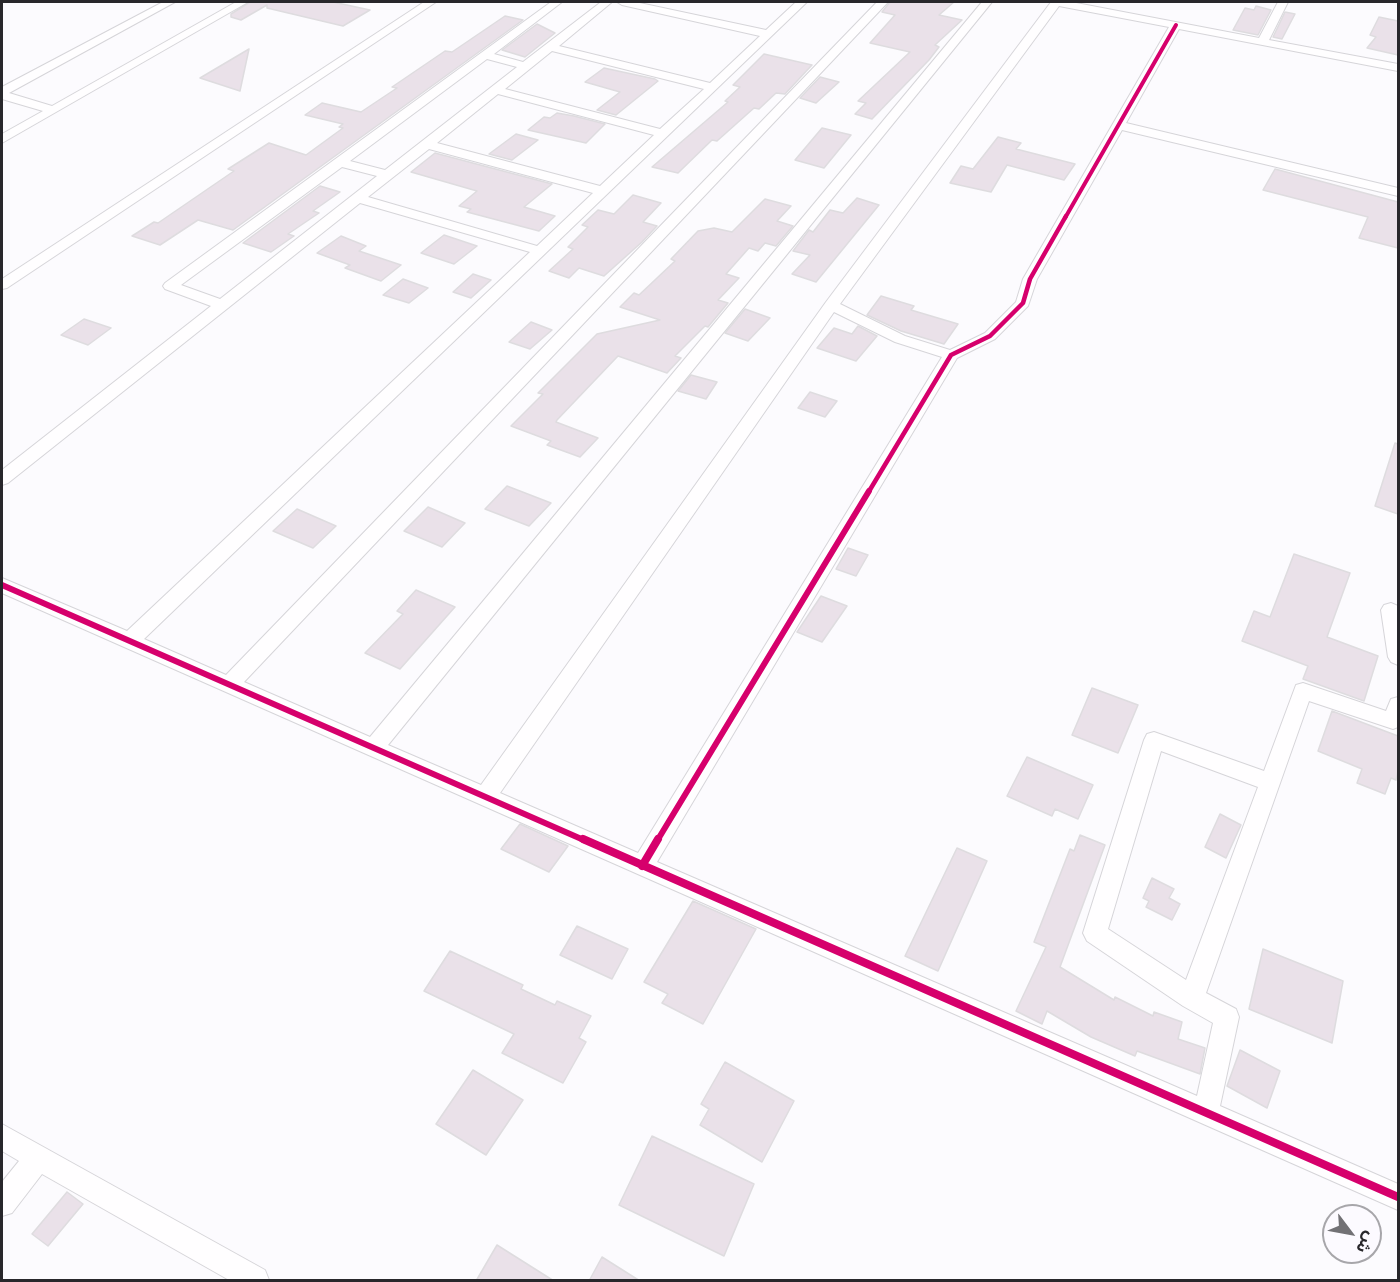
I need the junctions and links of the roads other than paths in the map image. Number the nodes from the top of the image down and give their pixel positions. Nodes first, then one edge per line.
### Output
1 (170, 2) edge
2 (243, 2) edge
3 (431, 2) edge
4 (557, 2) edge
5 (607, 2) edge
6 (622, 2) edge
7 (802, 2) edge
8 (883, 2) edge
9 (987, 2) edge
10 (1056, 2) edge
11 (1283, 2) edge
12 (1176, 25) junction
13 (768, 34) junction
14 (1262, 42) junction
15 (550, 47) junction
16 (483, 55) junction
17 (525, 66) junction
18 (1398, 68) edge
19 (712, 87) junction
20 (495, 90) junction
21 (2, 93) edge
22 (52, 111) junction
23 (1117, 125) junction
24 (663, 134) junction
25 (2, 140) edge
26 (427, 144) junction
27 (340, 162) junction
28 (387, 175) junction
29 (602, 191) junction
30 (1398, 192) edge
31 (357, 198) junction
32 (540, 251) junction
33 (2, 285) edge
34 (222, 305) junction
35 (831, 305) junction
36 (951, 355) junction
37 (2, 479) edge
38 (2, 585) edge
39 (1391, 610) dead end
40 (129, 640) junction
41 (1398, 657) edge
42 (229, 684) junction
43 (1398, 705) edge
44 (373, 748) junction
45 (1270, 783) junction
46 (485, 797) junction
47 (642, 866) junction
48 (1192, 998) junction
49 (1206, 1113) junction
50 (2, 1137) edge
51 (38, 1158) junction
52 (1398, 1197) edge
53 (2, 1203) edge
54 (255, 1281) edge

1 - 21 street
2 - 22 street
3 - 33 street
4 - 16 street
5 - 15 street
6 - 13 street
7 - 13 street
8 - 42 street
9 - 44 street
10 - 12 street
10 - 35 street
11 - 14 street
12 - 14 street
12 - 23 street
13 - 19 street
14 - 18 street
15 - 17 street
15 - 19 street
16 - 17 street
16 - 27 street
17 - 20 street
19 - 24 street
20 - 24 street
20 - 26 street
21 - 22 street
22 - 25 street
23 - 30 street
23 - 36 street
24 - 29 street
26 - 28 street
26 - 29 street
27 - 28 street
27 - 34 street
28 - 31 street
29 - 32 street
31 - 32 street
31 - 34 street
32 - 40 street
34 - 37 street
35 - 36 street
35 - 46 street
36 - 47 street
38 - 40 street
39 - 41 street
40 - 42 street
42 - 44 street
43 - 45 street
44 - 46 street
45 - 48 street
45 - 48 street
46 - 47 street
47 - 49 street
48 - 49 street
49 - 52 street
50 - 51 street
51 - 53 street
51 - 54 street

